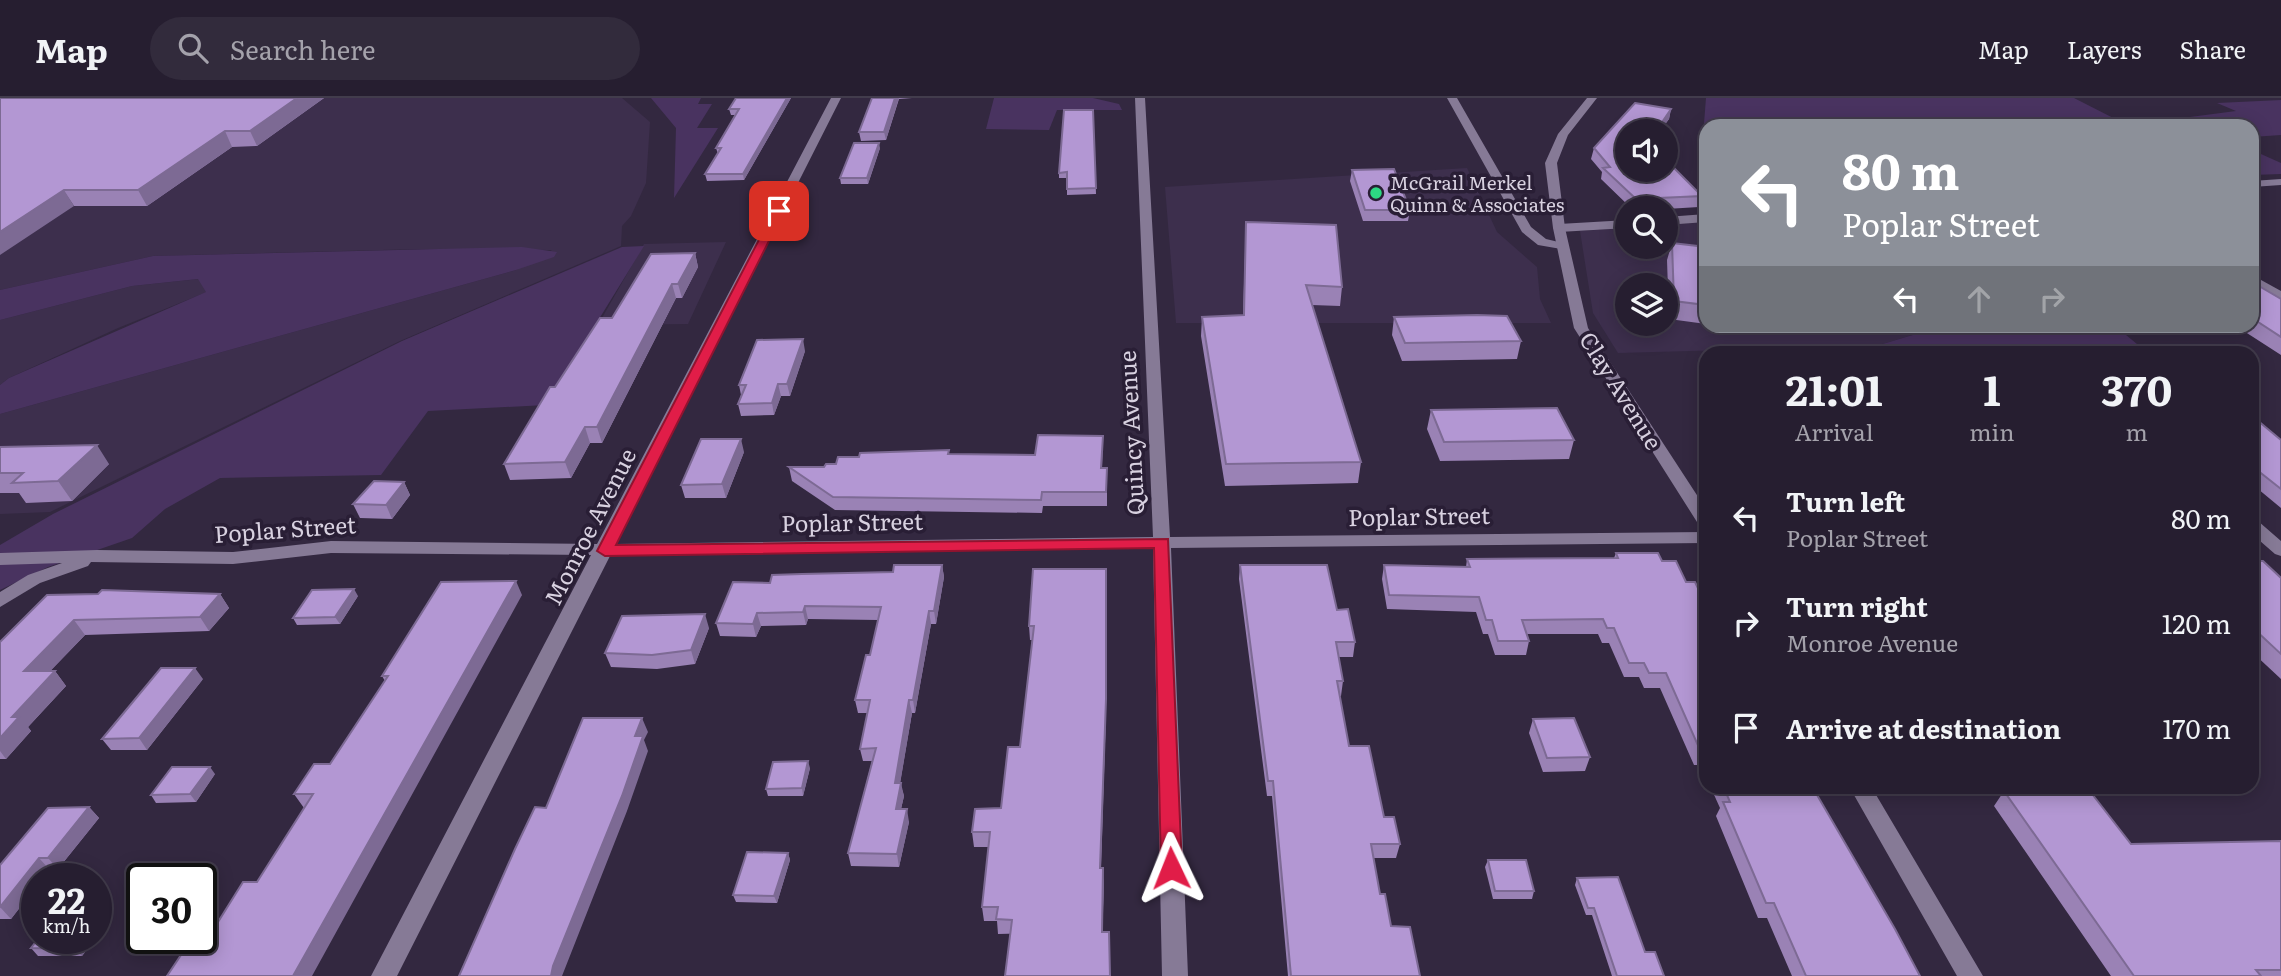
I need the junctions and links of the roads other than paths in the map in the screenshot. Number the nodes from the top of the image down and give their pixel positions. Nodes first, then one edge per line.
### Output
1 (836, 98) edge
2 (1140, 98) edge
3 (1452, 98) edge
4 (1592, 98) edge
5 (2281, 182) edge
6 (2259, 184) edge
7 (1699, 219) edge
8 (1678, 220) edge
9 (1615, 224) edge
10 (1559, 228) junction
11 (1563, 247) junction
12 (2259, 283) edge
13 (2281, 297) edge
14 (1699, 511) edge
15 (2259, 531) edge
16 (1699, 538) edge
17 (1162, 543) junction
18 (2281, 550) edge
19 (605, 551) junction
20 (97, 556) junction
21 (0, 558) edge
22 (0, 601) edge
23 (1864, 794) edge
24 (384, 976) edge
25 (1175, 976) edge
26 (1970, 976) edge

1 - 19 street, Monroe Avenue
2 - 17 street, Quincy Avenue
3 - 11 street
4 - 10 street, Clay Avenue
5 - 6 street
7 - 8 street
9 - 10 street
10 - 11 street, Clay Avenue
11 - 14 street, Clay Avenue
12 - 13 street
15 - 18 street
16 - 17 street, Poplar Street
17 - 19 street, Poplar Street
17 - 25 street, Quincy Avenue
19 - 20 street, Poplar Street
19 - 24 street, Monroe Avenue
20 - 21 street, Poplar Street
20 - 22 street
23 - 26 street

